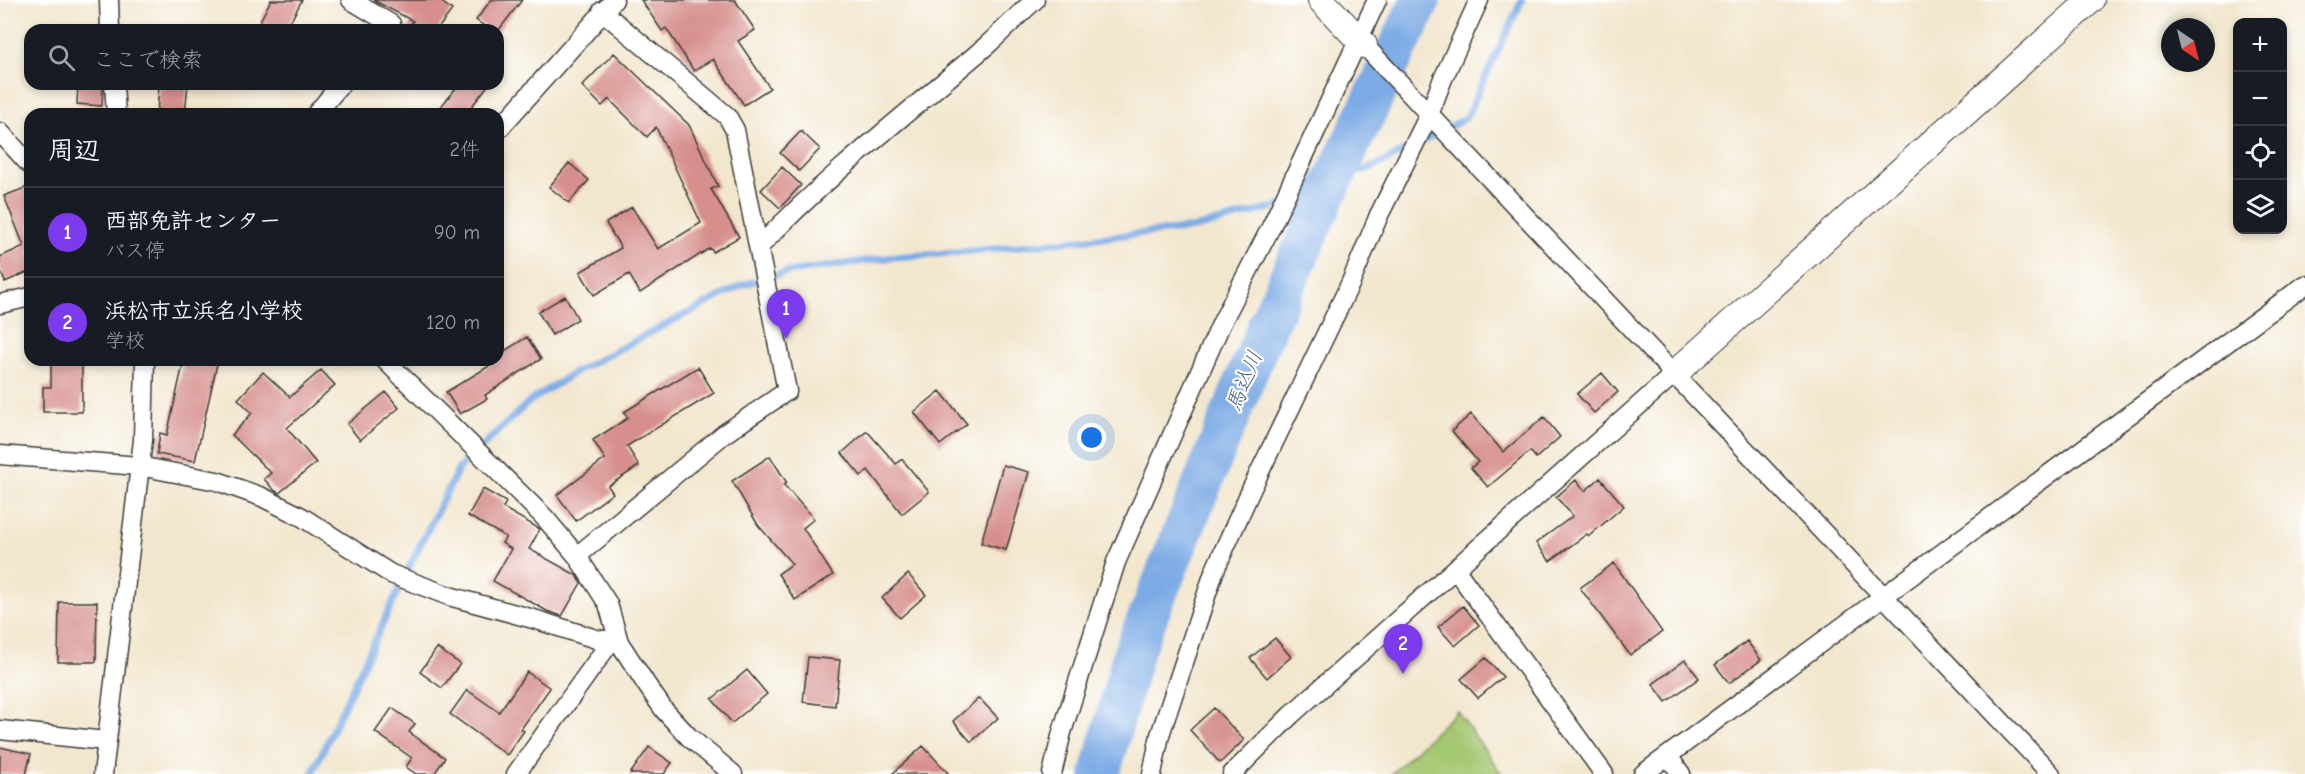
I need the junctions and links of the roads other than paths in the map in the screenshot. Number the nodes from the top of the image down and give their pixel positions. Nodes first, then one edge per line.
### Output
1 (109, 0) edge
2 (351, 0) edge
3 (1035, 0) edge
4 (1321, 0) edge
5 (1377, 0) edge
6 (1479, 0) edge
7 (2091, 0) edge
8 (608, 6) edge
9 (110, 24) edge
10 (391, 24) edge
11 (1361, 42) junction
12 (114, 90) edge
13 (336, 90) edge
14 (116, 108) edge
15 (321, 108) edge
16 (1427, 113) junction
17 (504, 123) edge
18 (0, 132) edge
19 (24, 158) edge
20 (761, 255) junction
21 (2305, 285) edge
22 (24, 298) edge
23 (0, 304) edge
24 (145, 366) edge
25 (391, 366) edge
26 (1673, 375) junction
27 (0, 455) edge
28 (139, 466) junction
29 (578, 556) junction
30 (1456, 570) junction
31 (1885, 598) junction
32 (615, 641) junction
33 (0, 730) edge
34 (106, 741) junction
35 (1668, 756) junction
36 (103, 774) edge
37 (516, 774) edge
38 (733, 774) edge
39 (1052, 774) edge
40 (1152, 774) edge
41 (1232, 774) edge
42 (1604, 774) edge
43 (1643, 774) edge
44 (1680, 774) edge
45 (2051, 774) edge

1 - 9 street
2 - 10 street
3 - 20 street
4 - 11 street
5 - 11 street
6 - 16 street
7 - 26 street
8 - 17 street
8 - 20 street
11 - 16 street
11 - 39 street
12 - 14 street
13 - 15 street
16 - 26 street
16 - 40 street
18 - 19 street
20 - 29 street
21 - 31 street
22 - 23 street
24 - 28 street
25 - 29 street
26 - 30 street
26 - 31 street
27 - 28 street
28 - 32 street
28 - 34 street
29 - 32 street
30 - 41 street
30 - 42 street
31 - 35 street
31 - 45 street
32 - 37 street
32 - 38 street
33 - 34 street
34 - 36 street
35 - 43 street
35 - 44 street

